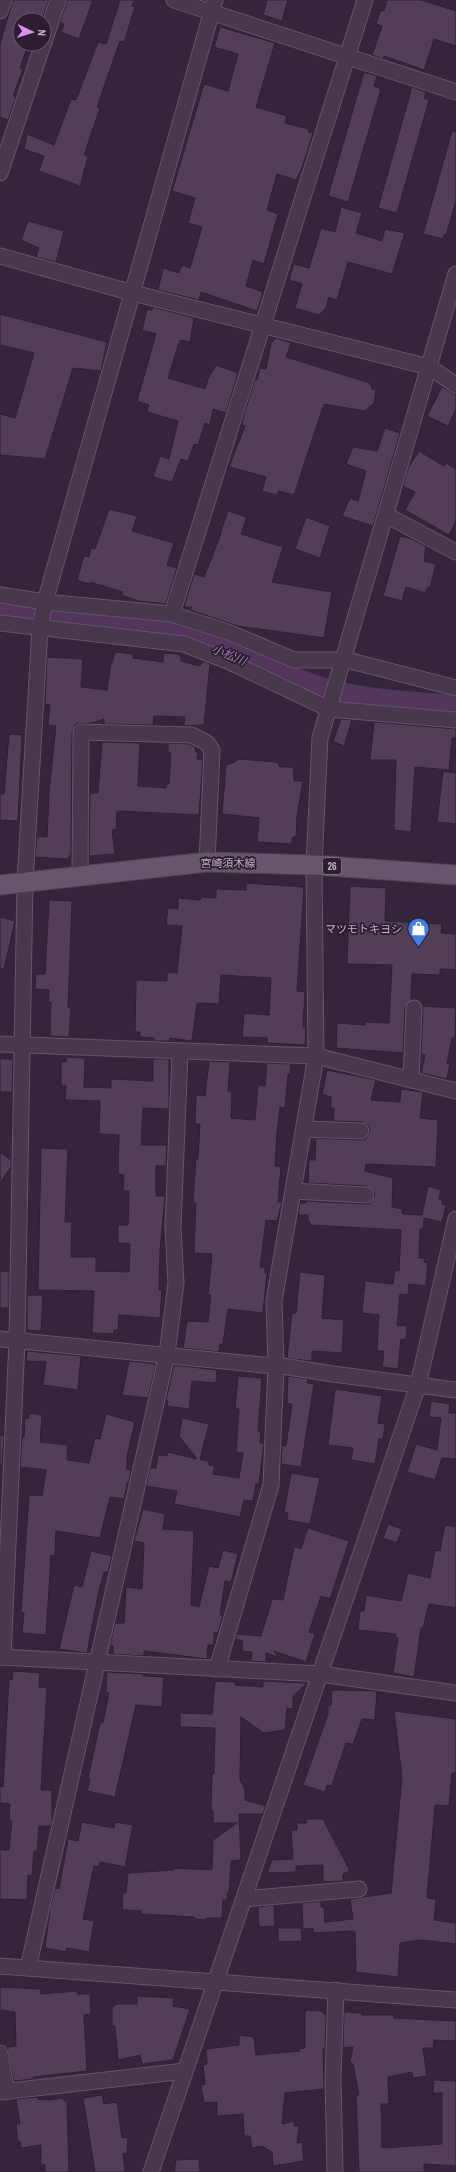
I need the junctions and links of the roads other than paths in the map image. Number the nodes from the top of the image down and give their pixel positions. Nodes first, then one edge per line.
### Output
1 (4, 0) edge
2 (58, 0) edge
3 (174, 0) edge
4 (365, 0) edge
5 (213, 6) edge
6 (0, 11) edge
7 (52, 18) edge
8 (41, 52) edge
9 (347, 56) junction
10 (456, 92) edge
11 (0, 173) edge
12 (0, 256) edge
13 (456, 274) edge
14 (132, 293) junction
15 (262, 324) junction
16 (429, 367) junction
17 (456, 385) edge
18 (386, 515) junction
19 (456, 552) edge
20 (0, 595) edge
21 (45, 602) junction
22 (172, 614) junction
23 (0, 623) edge
24 (40, 628) junction
25 (344, 660) junction
26 (456, 688) edge
27 (329, 709) junction
28 (456, 720) edge
29 (207, 862) junction
30 (314, 865) junction
31 (456, 875) edge
32 (80, 876) junction
33 (25, 882) junction
34 (0, 885) edge
35 (414, 1008) dead end
36 (0, 1044) edge
37 (23, 1045) junction
38 (180, 1052) junction
39 (316, 1056) junction
40 (410, 1080) junction
41 (456, 1091) edge
42 (304, 1129) junction
43 (361, 1131) dead end
44 (293, 1191) junction
45 (366, 1195) dead end
46 (456, 1219) edge
47 (0, 1339) edge
48 (17, 1340) junction
49 (168, 1354) junction
50 (276, 1364) junction
51 (418, 1385) junction
52 (456, 1390) edge
53 (1, 1657) edge
54 (96, 1662) junction
55 (217, 1669) junction
56 (321, 1674) junction
57 (456, 1693) edge
58 (359, 1889) dead end
59 (244, 1900) junction
60 (0, 1966) edge
61 (28, 1968) junction
62 (216, 1983) junction
63 (336, 1990) junction
64 (456, 2000) edge
65 (0, 2053) edge
66 (185, 2072) junction
67 (4, 2092) edge
68 (151, 2172) edge
69 (335, 2172) edge

1 - 6 street
2 - 7 street
3 - 5 street
4 - 9 street
5 - 9 street
5 - 14 street
8 - 11 street
9 - 10 street
9 - 15 street
12 - 14 street
13 - 16 street
14 - 15 street
14 - 21 street
15 - 16 street
15 - 22 street
16 - 17 street
16 - 18 street
18 - 19 street
18 - 25 street
20 - 21 street
21 - 22 street
21 - 24 street
22 - 25 street
23 - 24 street
24 - 27 street
24 - 33 street
25 - 26 street
25 - 27 street
27 - 28 street
27 - 30 street
29 - 30 main road, 宮崎須木線 / 26
29 - 32 main road, 宮崎須木線 / 26
29 - 32 street
30 - 31 main road, 宮崎須木線 / 26
30 - 39 street
32 - 33 main road, 宮崎須木線 / 26
33 - 34 main road, 宮崎須木線 / 26
33 - 37 street
35 - 40 street
36 - 37 street
37 - 38 street
37 - 48 street
38 - 39 street
38 - 49 street
39 - 40 street
39 - 42 street
40 - 41 street
42 - 43 street
42 - 44 street
44 - 45 street
44 - 50 street
46 - 51 street
47 - 48 street
48 - 49 street
48 - 53 street
49 - 50 street
49 - 54 street
50 - 51 street
50 - 55 street
51 - 52 street
51 - 56 street
53 - 54 street
54 - 55 street
54 - 61 street
55 - 56 street
56 - 57 street
56 - 59 street
58 - 59 street
59 - 62 street
60 - 61 street
61 - 62 street
62 - 63 street
62 - 66 street
63 - 64 street
63 - 69 street
65 - 67 street
66 - 67 street
66 - 68 street

